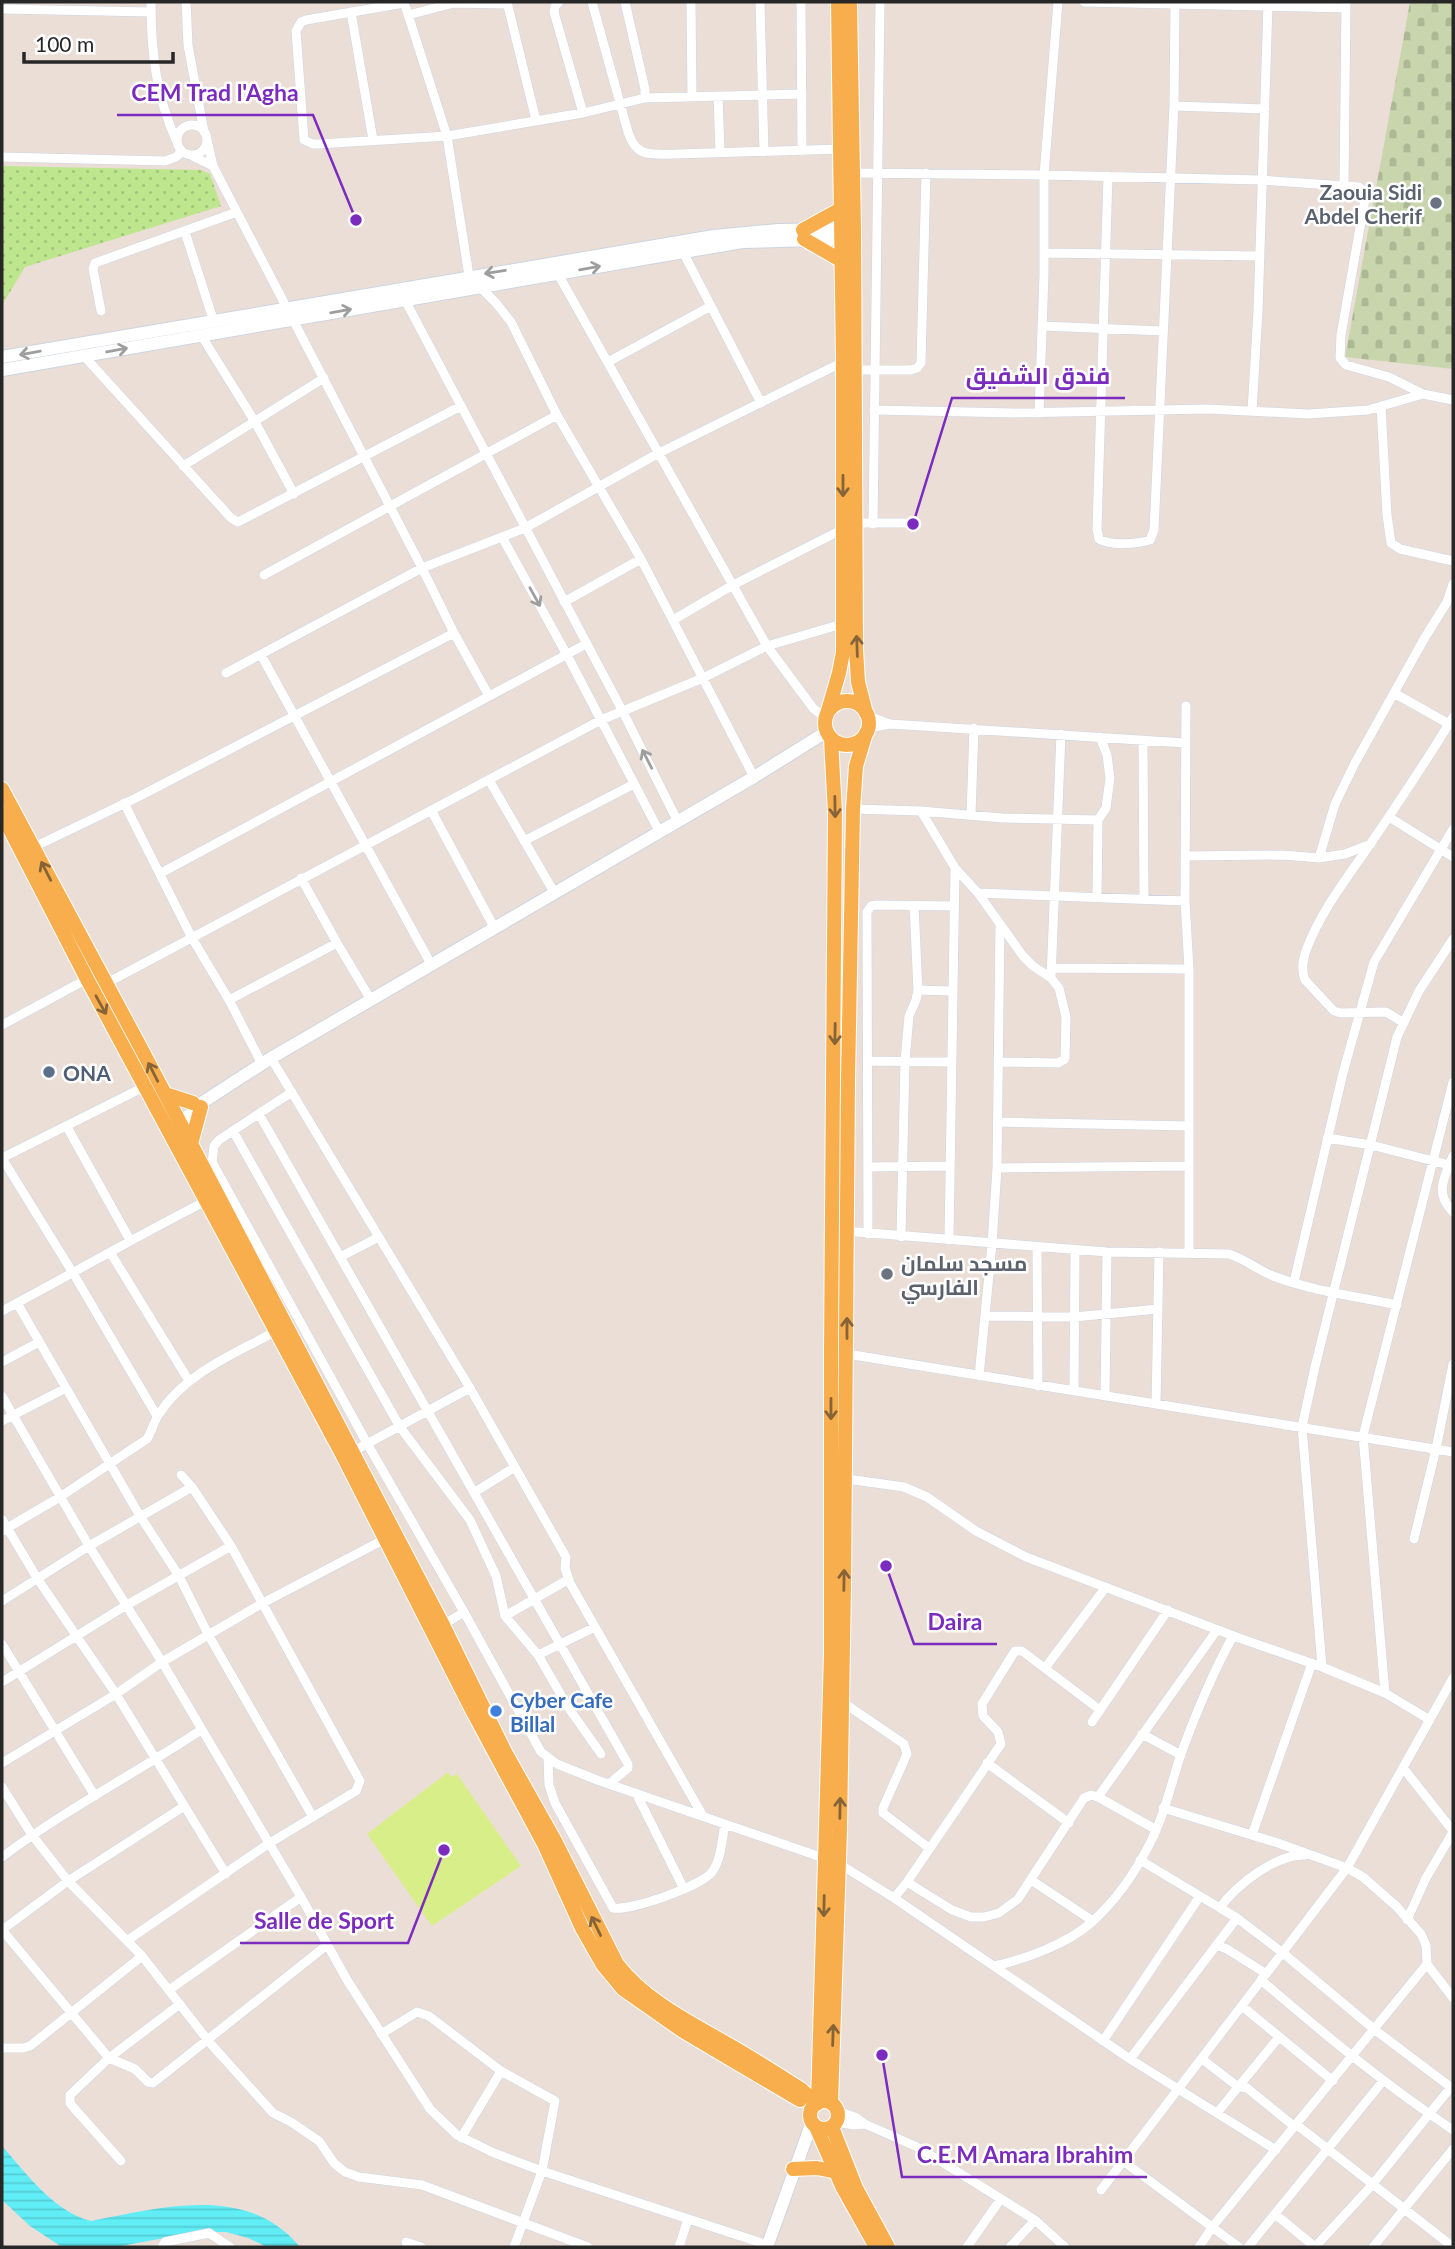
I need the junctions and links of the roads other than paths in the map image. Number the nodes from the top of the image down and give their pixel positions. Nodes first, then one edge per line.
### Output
1 (151, 2) edge
2 (186, 2) edge
3 (404, 2) edge
4 (559, 2) edge
5 (592, 2) edge
6 (625, 2) edge
7 (691, 2) edge
8 (760, 2) edge
9 (801, 2) edge
10 (838, 2) edge
11 (850, 2) edge
12 (880, 2) edge
13 (1058, 2) edge
14 (1084, 2) edge
15 (1175, 2) edge
16 (507, 3) edge
17 (1272, 4) edge
18 (1346, 5) edge
19 (2, 9) edge
20 (151, 12) junction
21 (351, 12) junction
22 (408, 15) junction
23 (802, 94) junction
24 (764, 95) junction
25 (718, 96) junction
26 (692, 97) junction
27 (645, 99) junction
28 (620, 104) junction
29 (1174, 106) junction
30 (1265, 109) junction
31 (583, 113) junction
32 (536, 120) junction
33 (205, 136) junction
34 (447, 136) junction
35 (373, 140) junction
36 (182, 149) junction
37 (841, 149) junction
38 (802, 151) junction
39 (720, 152) junction
40 (764, 152) junction
41 (2, 156) edge
42 (213, 166) junction
43 (878, 172) junction
44 (853, 173) junction
45 (926, 173) junction
46 (1044, 175) junction
47 (1108, 176) junction
48 (1171, 178) junction
49 (1261, 180) junction
50 (1344, 186) junction
51 (841, 209) junction
52 (237, 212) junction
53 (185, 232) junction
54 (803, 234) junction
55 (848, 234) junction
56 (683, 252) junction
57 (1044, 253) junction
58 (1105, 253) junction
59 (1167, 256) junction
60 (1260, 256) junction
61 (842, 261) junction
62 (558, 274) junction
63 (469, 276) junction
64 (478, 287) junction
65 (405, 300) junction
66 (711, 306) junction
67 (102, 311) dead end
68 (290, 314) junction
69 (214, 322) junction
70 (1042, 326) junction
71 (1103, 328) junction
72 (1163, 331) junction
73 (201, 335) junction
74 (85, 356) junction
75 (2, 357) edge
76 (608, 362) junction
77 (849, 366) junction
78 (2, 370) edge
79 (874, 371) junction
80 (324, 379) junction
81 (1423, 394) junction
82 (1453, 400) edge
83 (761, 403) junction
84 (461, 406) junction
85 (1381, 406) junction
86 (874, 410) junction
87 (1160, 410) junction
88 (1252, 411) junction
89 (1100, 412) junction
90 (1039, 413) junction
91 (557, 415) junction
92 (254, 422) junction
93 (486, 453) junction
94 (659, 453) junction
95 (364, 456) junction
96 (183, 466) junction
97 (598, 487) junction
98 (294, 494) junction
99 (390, 507) junction
100 (910, 523) dead end
101 (873, 524) junction
102 (849, 526) junction
103 (525, 528) junction
104 (502, 537) junction
105 (641, 559) junction
106 (1453, 562) edge
107 (422, 568) junction
108 (264, 575) dead end
109 (1453, 584) edge
110 (733, 585) junction
111 (564, 602) junction
112 (673, 620) junction
113 (842, 624) junction
114 (454, 633) junction
115 (586, 644) junction
116 (767, 646) junction
117 (261, 655) junction
118 (567, 655) junction
119 (226, 673) dead end
120 (704, 678) junction
121 (1394, 693) junction
122 (489, 696) junction
123 (1186, 706) dead end
124 (623, 712) junction
125 (295, 717) junction
126 (601, 720) junction
127 (1451, 721) edge
128 (867, 722) junction
129 (828, 725) junction
130 (974, 728) junction
131 (1061, 734) junction
132 (1100, 737) junction
133 (1143, 740) junction
134 (1185, 743) junction
135 (754, 776) junction
136 (488, 780) junction
137 (330, 781) junction
138 (634, 784) junction
139 (2, 789) edge
140 (124, 803) junction
141 (853, 809) junction
142 (431, 810) junction
143 (921, 811) junction
144 (2, 814) edge
145 (971, 815) junction
146 (1389, 817) junction
147 (677, 820) junction
148 (1056, 820) junction
149 (1098, 820) junction
150 (1453, 829) edge
151 (659, 831) junction
152 (524, 841) junction
153 (1371, 844) junction
154 (366, 845) junction
155 (34, 847) junction
156 (1441, 850) junction
157 (1185, 856) junction
158 (1453, 857) edge
159 (1319, 858) junction
160 (955, 868) junction
161 (161, 873) junction
162 (301, 878) junction
163 (554, 892) junction
164 (978, 893) junction
165 (1054, 894) junction
166 (1097, 897) junction
167 (1144, 899) junction
168 (1185, 901) junction
169 (914, 905) junction
170 (954, 906) junction
171 (1000, 925) junction
172 (494, 927) junction
173 (192, 938) junction
174 (1453, 939) edge
175 (337, 943) junction
176 (431, 964) junction
177 (1189, 969) junction
178 (1051, 973) junction
179 (87, 979) junction
180 (105, 984) junction
181 (867, 986) junction
182 (849, 987) junction
183 (918, 990) junction
184 (952, 991) junction
185 (229, 1000) junction
186 (371, 1000) junction
187 (1359, 1013) junction
188 (1404, 1023) junction
189 (2, 1025) edge
190 (905, 1060) junction
191 (267, 1061) junction
192 (867, 1061) junction
193 (950, 1062) junction
194 (1000, 1062) junction
195 (1453, 1082) edge
196 (146, 1086) junction
197 (292, 1093) junction
198 (165, 1094) junction
199 (199, 1104) junction
200 (167, 1112) junction
201 (259, 1114) junction
202 (998, 1122) junction
203 (174, 1126) junction
204 (1189, 1126) junction
205 (67, 1127) junction
206 (233, 1131) junction
207 (1327, 1138) junction
208 (191, 1144) junction
209 (1371, 1145) junction
210 (2, 1158) edge
211 (1451, 1160) edge
212 (1433, 1161) junction
213 (207, 1164) junction
214 (1189, 1166) junction
215 (868, 1167) junction
216 (902, 1167) junction
217 (949, 1167) junction
218 (997, 1168) junction
219 (206, 1201) junction
220 (1453, 1212) edge
221 (832, 1230) junction
222 (847, 1233) junction
223 (868, 1234) junction
224 (379, 1237) junction
225 (901, 1237) junction
226 (130, 1240) junction
227 (949, 1240) junction
228 (992, 1244) junction
229 (1037, 1248) junction
230 (1075, 1250) junction
231 (110, 1252) junction
232 (1107, 1252) junction
233 (1159, 1252) junction
234 (1189, 1252) junction
235 (340, 1257) junction
236 (73, 1273) junction
237 (1294, 1282) junction
238 (1334, 1292) junction
239 (17, 1303) junction
240 (1397, 1305) junction
241 (1158, 1310) junction
242 (2, 1311) edge
243 (1106, 1313) junction
244 (985, 1316) junction
245 (1037, 1317) junction
246 (1074, 1317) junction
247 (276, 1331) junction
248 (39, 1342) junction
249 (847, 1354) junction
250 (2, 1362) edge
251 (1453, 1364) edge
252 (979, 1376) junction
253 (189, 1381) junction
254 (1038, 1386) junction
255 (66, 1388) junction
256 (470, 1388) junction
257 (1074, 1391) junction
258 (1105, 1395) junction
259 (2, 1396) edge
260 (1156, 1404) junction
261 (428, 1412) junction
262 (12, 1416) junction
263 (157, 1416) junction
264 (2, 1421) edge
265 (400, 1427) junction
266 (1302, 1427) junction
267 (1363, 1436) junction
268 (368, 1445) junction
269 (1436, 1449) junction
270 (352, 1452) junction
271 (1453, 1452) edge
272 (110, 1464) junction
273 (515, 1467) junction
274 (181, 1475) dead end
275 (831, 1476) junction
276 (846, 1479) junction
277 (192, 1487) junction
278 (475, 1492) junction
279 (60, 1497) junction
280 (140, 1516) junction
281 (4, 1526) edge
282 (385, 1539) junction
283 (1414, 1539) dead end
284 (89, 1546) junction
285 (231, 1546) junction
286 (179, 1576) junction
287 (37, 1578) junction
288 (569, 1580) junction
289 (1106, 1587) junction
290 (534, 1600) junction
291 (2, 1601) edge
292 (261, 1604) junction
293 (125, 1606) junction
294 (1168, 1610) junction
295 (464, 1612) junction
296 (505, 1616) junction
297 (443, 1625) junction
298 (595, 1627) junction
299 (1217, 1630) junction
300 (209, 1636) junction
301 (1233, 1636) junction
302 (77, 1637) junction
303 (2, 1644) edge
304 (560, 1645) junction
305 (538, 1656) junction
306 (162, 1662) junction
307 (1317, 1665) junction
308 (1045, 1668) junction
309 (19, 1672) junction
310 (1453, 1678) edge
311 (2, 1682) edge
312 (1385, 1693) junction
313 (116, 1694) junction
314 (841, 1701) junction
315 (1100, 1710) junction
316 (1430, 1720) junction
317 (1092, 1722) dead end
318 (201, 1730) junction
319 (55, 1732) junction
320 (1142, 1734) junction
321 (601, 1754) dead end
322 (1181, 1755) junction
323 (548, 1758) junction
324 (155, 1760) junction
325 (2, 1763) edge
326 (987, 1763) junction
327 (1404, 1769) junction
328 (608, 1784) junction
329 (2, 1787) edge
330 (636, 1793) junction
331 (95, 1796) junction
332 (1098, 1797) junction
333 (184, 1807) junction
334 (1163, 1808) junction
335 (313, 1816) junction
336 (703, 1816) junction
337 (1069, 1823) junction
338 (725, 1824) junction
339 (1155, 1829) junction
340 (1453, 1832) edge
341 (32, 1835) junction
342 (1252, 1835) junction
343 (268, 1844) junction
344 (929, 1848) junction
345 (1308, 1855) junction
346 (2, 1857) edge
347 (1140, 1860) junction
348 (832, 1861) junction
349 (1347, 1868) junction
350 (226, 1874) junction
351 (1031, 1880) junction
352 (68, 1881) junction
353 (907, 1882) junction
354 (684, 1889) junction
355 (1200, 1896) junction
356 (301, 1897) junction
357 (894, 1898) junction
358 (1220, 1908) junction
359 (1237, 1918) junction
360 (1407, 1920) junction
361 (1093, 1921) junction
362 (2, 1930) edge
363 (128, 1940) junction
364 (327, 1945) junction
365 (1216, 1945) junction
366 (1283, 1953) junction
367 (142, 1956) junction
368 (1427, 1964) junction
369 (995, 1966) junction
370 (1261, 1980) junction
371 (169, 1990) junction
372 (1453, 1998) edge
373 (180, 2004) junction
374 (1242, 2006) junction
375 (71, 2013) junction
376 (1375, 2030) junction
377 (381, 2034) junction
378 (1279, 2037) junction
379 (705, 2038) junction
380 (207, 2039) junction
381 (1103, 2040) junction
382 (2, 2048) edge
383 (110, 2058) junction
384 (1352, 2058) junction
385 (1130, 2059) junction
386 (1202, 2059) junction
387 (501, 2071) junction
388 (1333, 2081) junction
389 (1383, 2081) junction
390 (1240, 2086) junction
391 (1452, 2088) edge
392 (1178, 2089) junction
393 (1217, 2113) junction
394 (823, 2114) junction
395 (1428, 2114) junction
396 (1296, 2126) junction
397 (1453, 2130) edge
398 (461, 2138) junction
399 (1276, 2150) junction
400 (1327, 2150) junction
401 (1453, 2150) edge
402 (121, 2161) dead end
403 (1123, 2161) junction
404 (793, 2169) junction
405 (542, 2171) junction
406 (837, 2172) junction
407 (1372, 2185) junction
408 (1101, 2190) dead end
409 (1000, 2200) junction
410 (1403, 2210) junction
411 (1275, 2214) junction
412 (688, 2219) junction
413 (1035, 2220) junction
414 (522, 2223) junction
415 (1213, 2226) junction
416 (406, 2242) dead end
417 (767, 2246) edge
418 (162, 2247) edge
419 (230, 2247) edge
420 (421, 2247) edge
421 (514, 2247) edge
422 (589, 2247) edge
423 (679, 2247) edge
424 (876, 2247) edge
425 (888, 2247) edge
426 (967, 2247) edge
427 (1010, 2247) edge
428 (1065, 2247) edge
429 (1199, 2247) edge
430 (1239, 2247) edge
431 (1248, 2247) edge
432 (1315, 2247) edge
433 (1373, 2247) edge
434 (1453, 2247) edge

1 - 20 street
2 - 33 street
3 - 21 street
3 - 22 street
4 - 31 street
5 - 28 street
6 - 27 street
7 - 26 street
8 - 24 street
9 - 23 street
10 - 37 main road
11 - 44 main road
12 - 43 street
13 - 46 street
14 - 15 street
15 - 17 street
15 - 29 street
16 - 22 street
16 - 32 street
17 - 18 street
17 - 30 street
18 - 50 street
19 - 20 street
20 - 36 street
21 - 35 street
21 - 35 street
22 - 34 street
23 - 24 street
23 - 38 street
24 - 25 street
24 - 40 street
25 - 26 street
25 - 39 street
26 - 27 street
27 - 28 street
28 - 31 street
28 - 39 street
29 - 30 street
29 - 48 street
30 - 49 street
31 - 32 street
32 - 34 street
33 - 36 street
33 - 36 street
33 - 42 street
34 - 35 street
34 - 63 street
36 - 41 street
36 - 42 street
37 - 38 street
37 - 51 main road
38 - 40 street
39 - 40 street
42 - 52 street
43 - 44 street
43 - 45 street
43 - 79 street
44 - 55 main road
45 - 46 street
45 - 79 street
46 - 47 street
46 - 57 street
47 - 48 street
47 - 58 street
48 - 49 street
48 - 59 street
49 - 50 street
49 - 60 street
50 - 81 street
51 - 54 main road
51 - 55 main road
52 - 53 street
52 - 68 street
53 - 67 street
53 - 69 street
54 - 55 street
54 - 56 street
54 - 61 main road
54 -> 63 street
55 - 61 main road
55 - 77 main road
62 -> 56 street
56 - 66 street
57 - 58 street
57 - 70 street
58 - 59 street
58 - 71 street
59 - 60 street
59 - 72 street
60 - 88 street
61 - 77 main road
62 - 64 street
62 - 76 street
63 - 64 street
63 - 68 street
64 - 65 street
64 - 91 street
68 -> 65 street
65 - 84 street
66 - 76 street
66 - 83 street
68 - 69 street
68 - 73 street
68 - 80 street
69 -> 75 street
70 - 71 street
70 - 90 street
71 - 72 street
71 - 89 street
72 - 87 street
74 -> 73 street
73 - 92 street
74 - 78 street
74 - 96 street
76 - 94 street
77 - 79 street
77 - 83 street
77 - 102 main road
79 - 86 street
80 - 92 street
80 - 95 street
81 - 82 street
81 - 85 street
83 - 94 street
84 - 93 street
84 - 95 street
85 - 88 street
85 - 106 street
86 - 90 street
86 - 101 street
87 - 88 street
87 - 89 street
87 - 89 street
89 - 90 street
91 - 93 street
91 - 97 street
92 - 96 street
92 - 98 street
93 - 99 street
93 - 103 street
94 - 97 street
94 - 110 street
95 - 98 street
95 - 99 street
96 - 98 street
97 - 103 street
97 - 105 street
99 - 107 street
99 - 108 street
100 - 101 street
101 - 102 street
102 - 110 street
102 - 113 main road
128 -> 102 main road
103 - 104 street
103 - 111 street
104 - 107 street
104 -> 118 street
105 - 111 street
105 - 112 street
107 - 114 street
107 - 117 street
109 - 121 street
110 - 112 street
110 - 116 street
111 - 115 street
112 - 120 street
113 - 116 street
113 - 129 main road
114 - 122 street
114 - 125 street
115 - 118 street
115 - 124 street
116 - 120 street
116 - 129 street
117 - 119 street
117 - 125 street
118 - 122 street
118 - 126 street
120 - 124 street
120 - 135 street
121 - 127 street
121 - 159 street
122 - 137 street
123 - 134 street
124 - 126 street
147 -> 124 street
125 - 137 street
125 - 140 street
126 - 136 street
126 - 138 street
127 - 146 street
128 - 129 main road
128 - 129 main road
128 - 130 street
128 - 141 main road
129 - 135 street
129 -> 221 main road
130 - 131 street
130 - 145 street
131 - 132 street
131 - 148 street
132 - 133 street
132 - 149 street
133 - 134 street
133 - 167 street
134 - 157 street
135 - 147 street
136 - 142 street
136 - 152 street
137 - 154 street
137 - 161 street
138 - 151 street
138 - 152 street
139 - 155 main road
140 - 155 street
140 - 161 street
141 - 143 street
141 - 182 main road
142 - 154 street
142 - 172 street
143 - 145 street
143 - 160 street
144 - 179 main road
145 - 148 street
146 - 153 street
146 - 156 street
147 - 151 street
148 - 149 street
148 - 165 street
149 - 166 street
150 - 156 street
151 - 163 street
152 - 163 street
153 - 159 street
153 - 187 street
154 - 162 street
154 - 176 street
180 -> 155 main road
156 - 158 street
156 - 187 street
157 - 159 street
157 - 168 street
160 - 164 street
160 - 170 street
161 - 173 street
162 - 173 street
162 - 175 street
163 - 172 street
164 - 165 street
164 - 171 street
165 - 166 street
165 - 178 street
166 - 167 street
167 - 168 street
168 - 177 street
169 - 170 street
169 - 181 street
169 - 183 street
170 - 184 street
171 - 178 street
171 - 194 street
172 - 176 street
173 - 180 street
173 - 185 street
174 - 188 street
175 - 185 street
175 - 186 street
176 - 186 street
177 - 178 street
177 - 204 street
178 - 194 street
179 - 189 street
179 -> 196 main road
198 -> 180 main road
181 - 182 street
181 - 192 street
182 - 222 main road
183 - 184 street
183 - 190 street
184 - 193 street
185 - 191 street
186 - 191 street
187 - 188 street
187 - 207 street
188 - 209 street
190 - 192 street
190 - 193 street
190 - 216 street
191 - 197 street
191 - 199 street
192 - 215 street
193 - 217 street
194 - 202 street
195 - 212 street
196 - 200 main road
196 - 205 street
197 - 201 street
197 - 224 street
198 - 199 main road
198 - 200 main road
199 - 200 street
199 - 203 street
199 - 208 main road
200 - 203 main road
201 - 206 street
201 - 235 street
202 - 204 street
202 - 218 street
203 - 208 main road
203 - 219 main road
204 - 214 street
205 - 210 street
205 - 226 street
206 - 213 street
206 - 265 street
207 - 209 street
207 - 237 street
208 - 213 main road
209 - 212 street
209 - 238 street
210 - 236 street
211 - 212 street
211 - 220 street
212 - 240 street
213 - 268 street
213 - 270 main road
214 - 218 street
214 - 234 street
215 - 216 street
215 - 223 street
216 - 217 street
216 - 225 street
217 - 227 street
218 - 228 street
219 - 226 street
219 - 247 main road
221 - 222 street
221 -> 275 main road
222 - 223 street
249 -> 222 main road
223 - 225 street
224 - 235 street
224 - 256 street
225 - 227 street
226 - 231 street
227 - 228 street
228 - 229 street
228 - 244 street
229 - 230 street
229 - 245 street
230 - 232 street
230 - 246 street
231 - 236 street
231 - 253 street
232 - 233 street
232 - 243 street
233 - 234 street
233 - 241 street
234 - 237 street
235 - 261 street
236 - 239 street
236 - 263 street
237 - 238 street
238 - 240 street
238 - 266 street
239 - 242 street
239 - 248 street
240 - 267 street
241 - 243 street
241 - 260 street
243 - 246 street
243 - 258 street
244 - 245 street
244 - 252 street
245 - 246 street
245 - 254 street
246 - 257 street
247 - 253 street
247 - 282 main road
248 - 250 street
248 - 255 street
249 - 252 street
249 - 276 main road
251 - 269 street
252 - 254 street
253 - 263 street
254 - 257 street
255 - 262 street
255 - 272 street
256 - 261 street
256 - 273 street
257 - 258 street
258 - 260 street
259 - 262 street
260 - 266 street
261 - 265 street
261 - 278 street
262 - 264 street
262 - 279 street
263 - 272 street
265 - 268 street
265 - 296 street
266 - 267 street
266 - 307 street
267 - 269 street
267 - 312 street
268 - 270 street
268 - 295 street
269 - 271 street
269 - 283 street
270 - 297 main road
272 - 279 street
272 - 280 street
273 - 278 street
273 - 288 street
274 - 277 street
275 - 276 street
275 - 348 main road
276 - 289 street
314 -> 276 main road
277 - 280 street
277 - 285 street
278 - 290 street
279 - 281 street
279 - 284 street
280 - 284 street
280 - 286 street
281 - 287 street
282 - 292 street
282 - 379 main road
284 - 287 street
284 - 293 street
285 - 286 street
285 - 292 street
286 - 293 street
286 - 300 street
287 - 291 street
287 - 302 street
288 - 290 street
288 - 298 street
289 - 294 street
289 - 308 street
290 - 296 street
290 - 304 street
292 - 300 street
292 - 335 street
293 - 302 street
293 - 306 street
294 - 299 street
294 - 315 street
295 - 297 street
295 - 323 street
296 - 305 street
379 -> 297 main road
298 - 304 street
298 - 336 street
299 - 301 street
299 - 320 street
300 - 306 street
300 - 335 street
301 - 307 street
301 - 322 street
302 - 309 street
302 - 313 street
303 - 309 street
304 - 305 street
304 - 328 street
305 - 321 street
306 - 313 street
306 - 318 street
307 - 312 street
307 - 342 street
308 - 315 street
308 - 326 street
309 - 311 street
309 - 319 street
310 - 316 street
312 - 316 street
313 - 319 street
313 - 324 street
314 - 344 street
348 -> 314 main road
315 - 317 street
316 - 327 street
318 - 324 street
318 - 343 street
319 - 325 street
319 - 331 street
320 - 322 street
320 - 332 street
322 - 334 street
323 - 328 street
323 - 354 street
324 - 331 street
324 - 333 street
326 - 337 street
326 - 344 street
327 - 340 street
327 - 349 street
328 - 330 street
329 - 341 street
330 - 336 street
330 - 354 street
331 - 341 street
332 - 337 street
332 - 339 street
333 - 350 street
333 - 352 street
334 - 339 street
334 - 342 street
335 - 343 street
336 - 338 street
337 - 351 street
338 - 348 street
338 - 354 street
339 - 347 street
340 - 360 street
341 - 346 street
341 - 352 street
342 - 345 street
343 - 350 street
343 - 356 street
344 - 353 street
345 - 349 street
345 - 358 street
347 - 355 street
347 - 361 street
348 - 357 street
348 - 394 main road
349 - 360 street
349 - 366 street
350 - 363 street
351 - 353 street
351 - 361 street
352 - 362 street
352 - 363 street
353 - 357 street
355 - 358 street
355 - 381 street
356 - 364 street
356 - 371 street
357 - 369 street
358 - 359 street
359 - 365 street
359 - 366 street
360 - 368 street
361 - 369 street
362 - 375 street
363 - 367 street
364 - 377 street
364 - 380 street
365 - 370 street
365 - 385 street
366 - 370 street
366 - 376 street
367 - 371 street
367 - 375 street
368 - 372 street
368 - 376 street
369 - 381 street
370 - 374 street
370 - 384 street
371 - 373 street
373 - 380 street
373 - 383 street
374 - 378 street
374 - 386 street
375 - 382 street
375 - 383 street
376 - 384 street
376 - 391 street
377 - 387 street
377 - 398 street
378 - 388 street
378 - 390 street
379 - 394 main road
380 - 383 street
380 - 414 street
381 - 385 street
383 - 402 street
384 - 388 street
384 - 389 street
385 - 392 street
386 - 390 street
386 - 392 street
387 - 398 street
387 - 405 street
388 - 396 street
389 - 395 street
389 - 400 street
390 - 393 street
390 - 396 street
391 - 395 street
392 - 393 street
392 - 403 street
393 - 399 street
394 - 404 street
394 - 406 main road
394 - 409 street
394 - 425 main road
395 - 397 street
395 - 407 street
396 - 399 street
396 - 400 street
398 - 405 street
399 - 415 street
400 - 407 street
400 - 411 street
401 - 410 street
403 - 408 street
403 - 415 street
404 - 406 main road
404 - 417 street
405 - 412 street
405 - 414 street
406 - 424 main road
407 - 410 street
407 - 432 street
409 - 413 street
409 - 426 street
410 - 433 street
410 - 434 street
411 - 431 street
411 - 432 street
412 - 417 street
412 - 423 street
413 - 427 street
413 - 428 street
414 - 421 street
414 - 422 street
415 - 429 street
415 - 430 street
416 - 420 street
418 - 419 street

